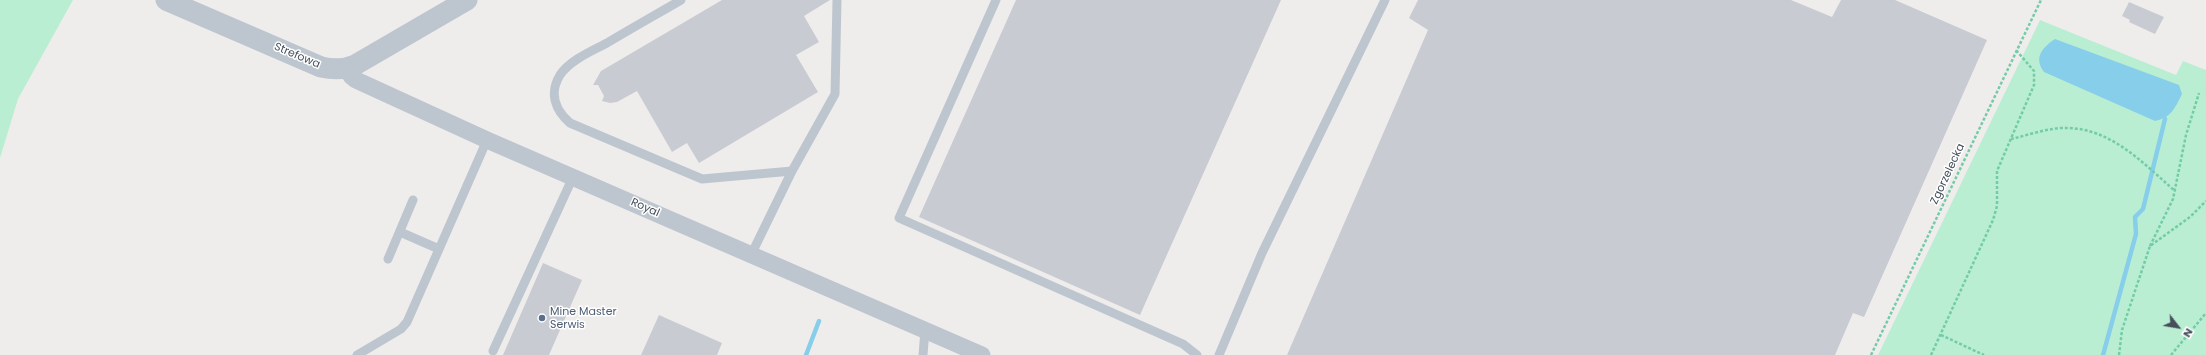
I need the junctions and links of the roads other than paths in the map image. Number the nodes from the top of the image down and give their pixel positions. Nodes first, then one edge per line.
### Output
1 (166, 0) edge
2 (467, 0) edge
3 (681, 0) edge
4 (837, 0) edge
5 (996, 0) edge
6 (1385, 0) edge
7 (348, 68) junction
8 (488, 140) junction
9 (792, 171) junction
10 (573, 177) junction
11 (413, 200) dead end
12 (400, 232) junction
13 (440, 249) junction
14 (752, 255) junction
15 (388, 259) dead end
16 (925, 330) junction
17 (367, 351) edge
18 (493, 351) dead end
19 (357, 355) edge
20 (923, 355) edge
21 (982, 355) edge
22 (1197, 355) edge
23 (1219, 355) edge

1 - 7 street, Strefowa
2 - 7 street, Strefowa
3 - 9 lane
4 - 9 lane
5 - 22 lane
6 - 23 lane
7 - 8 street, Royal
8 - 10 street, Royal
8 - 13 lane
9 - 14 lane
10 - 14 street, Royal
10 - 18 lane
11 - 12 lane
12 - 13 lane
12 - 15 lane
13 - 17 lane
14 - 16 street, Royal
16 - 20 lane
16 - 21 street, Royal
17 - 19 lane

